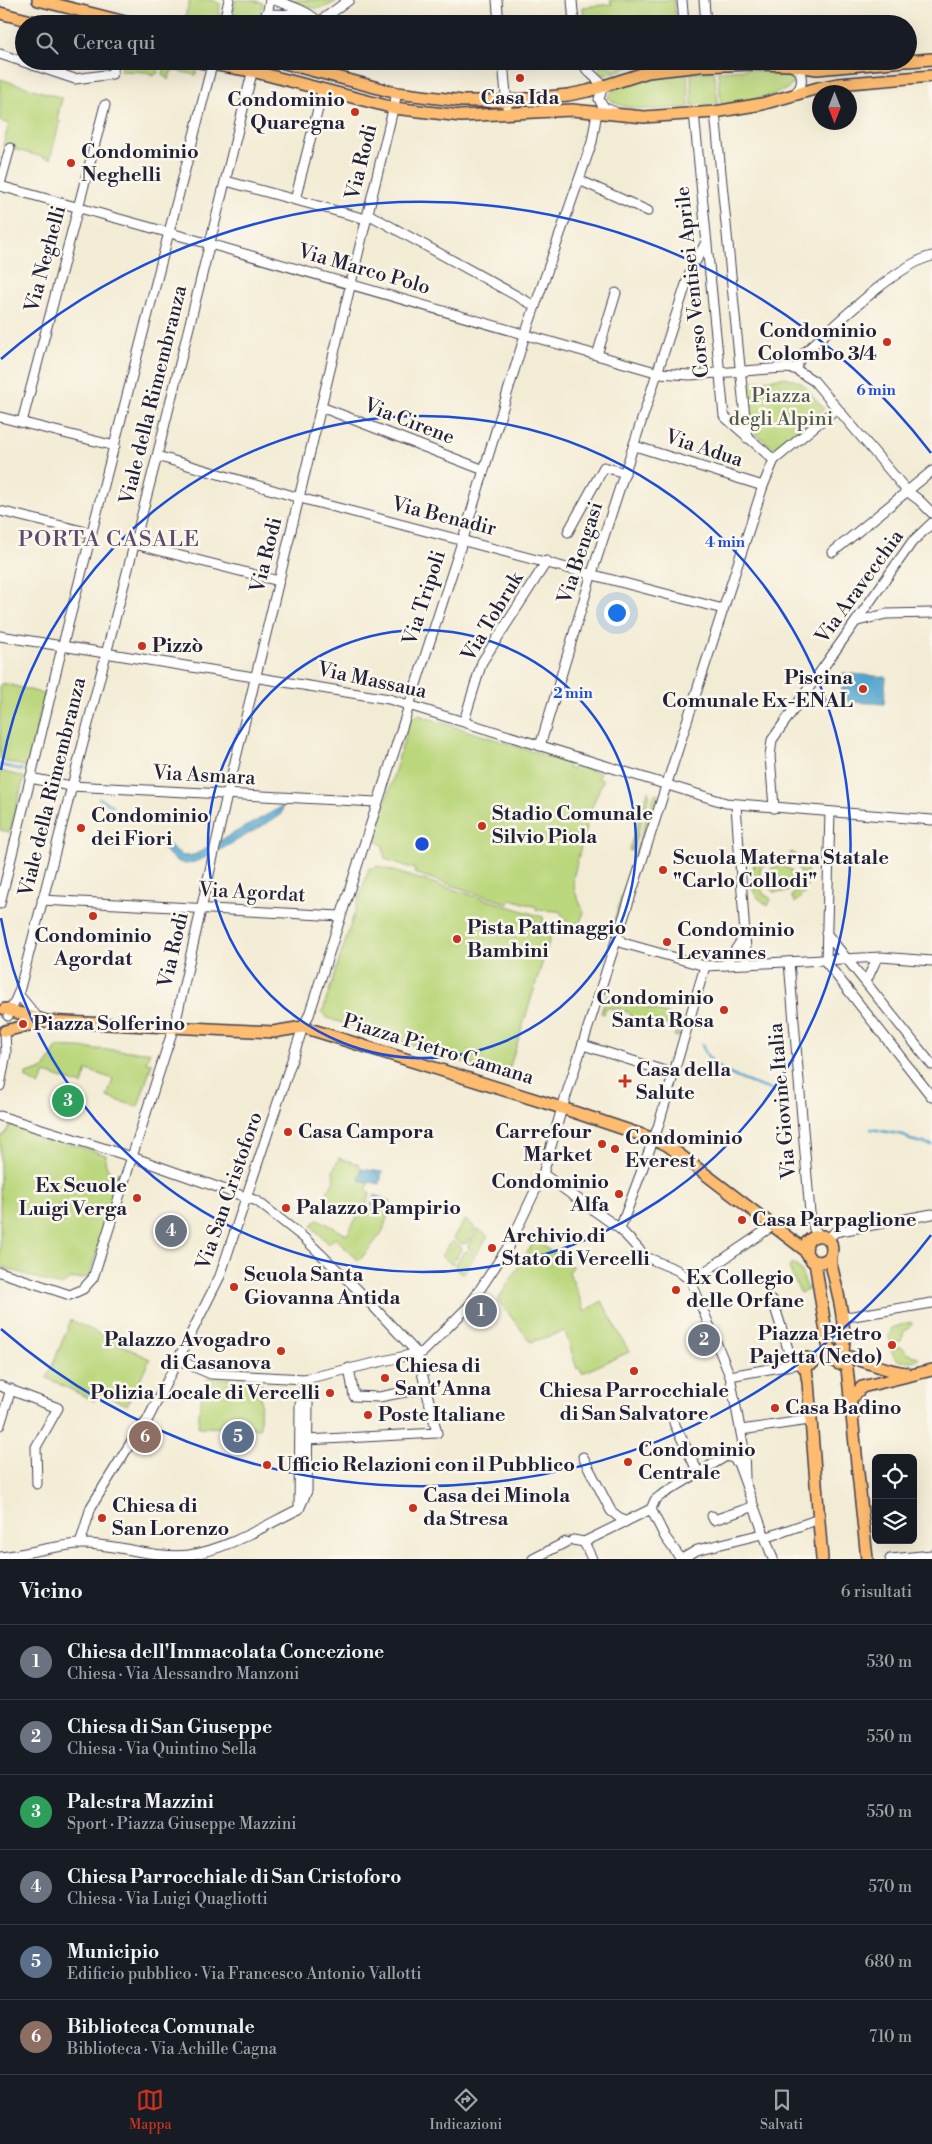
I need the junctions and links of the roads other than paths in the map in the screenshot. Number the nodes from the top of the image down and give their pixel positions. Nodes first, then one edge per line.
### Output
1 (270, 0) edge
2 (275, 0) edge
3 (349, 0) edge
4 (497, 0) edge
5 (572, 0) edge
6 (682, 0) edge
7 (704, 0) edge
8 (44, 1) edge
9 (226, 2) edge
10 (0, 13) edge
11 (266, 14) joint
12 (98, 15) edge
13 (224, 15) edge
14 (288, 15) edge
15 (308, 15) edge
16 (329, 15) edge
17 (498, 15) edge
18 (573, 15) edge
19 (683, 15) edge
20 (705, 15) edge
21 (15, 17) edge
22 (0, 54) edge
23 (932, 58) edge
24 (15, 59) edge
25 (917, 60) edge
26 (48, 70) edge
27 (113, 70) edge
28 (211, 70) edge
29 (253, 70) edge
30 (266, 70) edge
31 (326, 70) edge
32 (504, 70) edge
33 (587, 70) edge
34 (659, 70) edge
35 (798, 70) edge
36 (932, 76) edge
37 (614, 81) junction
38 (603, 85) junction
39 (323, 89) junction
40 (398, 92) junction
41 (793, 95) junction
42 (506, 101) junction
43 (104, 105) dead end
44 (394, 108) junction
45 (597, 112) junction
46 (715, 112) junction
47 (694, 113) junction
48 (618, 114) junction
49 (508, 115) junction
50 (10, 148) dead end
51 (579, 180) junction
52 (226, 181) junction
53 (0, 185) edge
54 (295, 200) junction
55 (78, 208) junction
56 (648, 211) dead end
57 (367, 216) junction
58 (170, 233) junction
59 (706, 242) junction
60 (210, 244) junction
61 (932, 256) edge
62 (350, 285) junction
63 (616, 293) dead end
64 (535, 306) junction
65 (525, 335) junction
66 (597, 355) junction
67 (795, 369) junction
68 (740, 370) junction
69 (719, 372) junction
70 (659, 373) junction
71 (321, 407) junction
72 (837, 408) junction
73 (0, 417) edge
74 (22, 422) junction
75 (747, 438) junction
76 (114, 446) junction
77 (635, 446) junction
78 (157, 456) junction
79 (774, 460) junction
80 (484, 470) junction
81 (932, 471) edge
82 (625, 473) junction
83 (763, 486) junction
84 (908, 492) junction
85 (300, 498) junction
86 (0, 511) edge
87 (932, 514) edge
88 (932, 523) edge
89 (568, 532) dead end
90 (91, 533) junction
91 (463, 539) junction
92 (134, 544) junction
93 (833, 552) dead end
94 (547, 561) junction
95 (592, 573) junction
96 (279, 581) junction
97 (723, 609) junction
98 (932, 613) edge
99 (858, 621) junction
100 (0, 636) edge
101 (62, 647) junction
102 (105, 654) junction
103 (256, 676) junction
104 (409, 704) junction
105 (464, 721) junction
106 (540, 746) junction
107 (30, 778) junction
108 (71, 786) junction
109 (668, 786) junction
110 (227, 795) junction
111 (376, 802) junction
112 (736, 805) junction
113 (774, 808) junction
114 (830, 812) junction
115 (932, 820) edge
116 (1, 895) edge
117 (42, 900) junction
118 (0, 904) edge
119 (201, 908) junction
120 (340, 916) junction
121 (826, 933) junction
122 (744, 937) junction
123 (618, 938) junction
124 (877, 958) junction
125 (848, 960) junction
126 (932, 961) edge
127 (788, 962) junction
128 (826, 962) junction
129 (747, 964) junction
130 (725, 965) junction
131 (705, 966) junction
132 (866, 982) junction
133 (18, 994) junction
134 (6, 1010) edge
135 (42, 1019) junction
136 (174, 1027) junction
137 (303, 1027) junction
138 (3, 1033) edge
139 (583, 1045) junction
140 (932, 1065) edge
141 (674, 1074) junction
142 (0, 1086) edge
143 (932, 1097) edge
144 (562, 1108) junction
145 (0, 1116) edge
146 (654, 1139) junction
147 (132, 1157) junction
148 (543, 1174) junction
149 (248, 1196) junction
150 (932, 1214) edge
151 (774, 1225) junction
152 (620, 1229) junction
153 (823, 1237) junction
154 (806, 1246) junction
155 (830, 1257) junction
156 (815, 1262) junction
157 (0, 1272) edge
158 (691, 1281) junction
159 (772, 1301) dead end
160 (932, 1302) edge
161 (841, 1318) junction
162 (417, 1353) junction
163 (839, 1356) junction
164 (178, 1360) junction
165 (803, 1365) junction
166 (349, 1368) junction
167 (932, 1370) edge
168 (911, 1373) junction
169 (730, 1376) junction
170 (305, 1379) junction
171 (0, 1386) edge
172 (426, 1388) junction
173 (11, 1389) junction
174 (851, 1399) junction
175 (304, 1401) junction
176 (809, 1420) junction
177 (674, 1423) dead end
178 (0, 1425) edge
179 (741, 1430) junction
180 (307, 1440) junction
181 (744, 1449) junction
182 (725, 1456) junction
183 (583, 1457) dead end
184 (698, 1472) junction
185 (744, 1478) junction
186 (37, 1484) dead end
187 (752, 1507) junction
188 (298, 1509) junction
189 (651, 1509) junction
190 (611, 1510) junction
191 (712, 1516) dead end
192 (819, 1519) junction
193 (625, 1522) junction
194 (612, 1529) junction
195 (764, 1536) junction
196 (584, 1542) junction
197 (80, 1544) junction
198 (932, 1555) edge
199 (201, 1556) edge
200 (0, 1557) edge
201 (533, 1559) edge
202 (592, 1559) edge
203 (681, 1559) edge
204 (773, 1559) edge
205 (822, 1559) edge
206 (867, 1559) edge
207 (890, 1559) edge

1 - 11 street
2 - 15 street
3 - 16 street
4 - 17 street
5 - 18 street
6 - 19 street
7 - 20 street
8 - 12 main road
9 - 13 street
10 - 21 main road
11 - 14 street
22 - 24 street
23 - 25 main road
26 - 27 street
28 - 58 street, Viale della Rimembranza
29 - 52 street, Viale della Rimembranza
30 - 39 main road
31 - 40 main road
32 - 42 street
33 - 38 street
34 - 37 main road
35 - 41 street
36 - 41 main road
37 - 38 main road
37 - 48 street
38 - 42 main road
39 - 44 main road
39 - 54 street
40 - 42 main road
40 - 44 street, Via Rodi
41 - 46 main road
42 - 49 street
43 - 55 street, Via Neghelli
44 - 49 main road
44 - 57 street, Via Rodi
45 - 48 main road
45 - 49 main road
45 - 51 street, Via Tripoli
46 - 47 main road
46 - 68 street, Corso Ventisei Aprile
47 - 48 main road
47 - 59 street, Corso Ventisei Aprile
50 - 53 street
51 - 56 street
51 - 64 street, Via Tripoli
52 - 54 street
52 - 60 street, Viale della Rimembranza
53 - 55 street, Via Marco Polo
54 - 57 street
55 - 58 street, Via Marco Polo
55 - 74 street, Via Neghelli
57 - 62 street, Via Rodi
57 - 64 street
58 - 60 street, Via Marco Polo
58 - 76 street, Viale della Rimembranza
59 - 69 street, Corso Ventisei Aprile
59 - 70 street
60 - 62 street, Via Marco Polo
60 - 78 street, Viale della Rimembranza
61 - 67 street
62 - 65 street, Via Marco Polo
62 - 71 street, Via Rodi
63 - 66 street
64 - 65 street, Via Tripoli
65 - 66 street, Via Marco Polo
65 - 80 street, Via Tripoli
66 - 70 street, Via Marco Polo
67 - 68 street
67 - 72 street
68 - 69 street
68 - 75 street, Corso Ventisei Aprile
69 - 70 street, Via Marco Polo
69 - 75 street, Corso Ventisei Aprile
70 - 77 street, Via Bengasi
71 - 80 street, Via Cirene
71 - 85 street, Via Rodi
72 - 79 street
72 - 84 street
73 - 74 street
74 - 76 street
75 - 79 street, Corso Ventisei Aprile
76 - 90 street, Viale della Rimembranza
77 - 82 street, Via Bengasi
77 - 83 street, Via Adua
78 - 85 street, Via Benadir
78 - 92 street, Viale della Rimembranza
79 - 83 street
80 - 91 street, Via Tripoli
81 - 84 street
82 - 89 street
82 - 95 street, Via Bengasi
83 - 97 street
84 - 87 street
84 - 93 street
85 - 91 street, Via Benadir
85 - 96 street, Via Rodi
86 - 90 street
88 - 99 street, Via Aravecchia
90 - 101 street, Viale della Rimembranza
91 - 94 street, Via Benadir
91 - 104 street, Via Tripoli
92 - 96 street
92 - 102 street, Viale della Rimembranza
94 - 95 street, Via Benadir
94 - 105 street, Via Tobruk
95 - 97 street, Via Benadir
95 - 106 street, Via Bengasi
96 - 103 street, Via Rodi
97 - 109 street
98 - 99 street
99 - 113 street, Via Aravecchia
100 - 101 street, Via Massaua
101 - 102 street, Via Massaua
101 - 107 street, Viale della Rimembranza
102 - 103 street, Via Massaua
102 - 108 street, Viale della Rimembranza
103 - 104 street, Via Massaua
103 - 110 street, Via Rodi
104 - 105 street, Via Massaua
104 - 111 street, Via Tripoli
105 - 106 street, Via Massaua
106 - 109 street, Via Massaua
107 - 108 street, Via Asmara
107 - 116 street, Viale della Rimembranza
108 - 110 street, Via Asmara
108 - 117 street, Viale della Rimembranza
109 - 112 street, Via Massaua
109 - 123 street
110 - 111 street, Via Asmara
110 - 119 street, Via Rodi
111 - 120 street, Via Tripoli
112 - 113 street, Via Massaua
112 - 122 street
113 - 114 street, Via Massaua
114 - 115 street, Via Massaua
114 - 121 street
116 - 118 street, Viale della Rimembranza
117 - 119 street, Via Agordat
117 - 133 street, Viale della Rimembranza
119 - 120 street, Via Agordat
119 - 136 street, Via Rodi
120 - 137 street, Via Tripoli
121 - 125 street
121 - 128 street
122 - 129 street
122 - 130 street
123 - 131 street
123 - 139 street
124 - 125 street
124 - 126 street
124 - 132 street
125 - 128 street
125 - 132 street
127 - 128 street
127 - 129 street
127 - 153 street, Via Giovine Italia
128 - 143 street
129 - 130 street
130 - 131 street
131 - 141 street
132 - 140 street
133 - 134 street, Viale della Rimembranza
133 - 135 street
134 - 135 main road
134 - 138 main road
135 - 136 main road
135 - 138 main road
136 - 137 main road
136 - 147 street, Via Rodi
137 - 144 main road, Piazza Pietro Camana
137 - 149 street, Via San Cristoforo
138 - 142 street
139 - 141 street
139 - 144 street
141 - 146 street
144 - 146 main road, Piazza Pietro Camana
144 - 148 street
145 - 147 street
146 - 151 main road, Piazza Pietro Camana
146 - 152 street
147 - 149 street
147 - 157 street, Via Rodi
148 - 152 street
148 - 162 street
149 - 162 street
149 - 164 street, Via San Cristoforo
150 - 153 street
151 - 154 main road, Piazza Pietro Camana
151 - 158 street
152 - 158 street
153 - 154 main road
153 - 155 main road
154 - 156 main road
155 - 156 main road
155 - 161 main road
156 - 163 main road
158 - 169 street
159 - 165 street
160 - 161 street
161 - 163 main road
162 - 166 street
162 - 172 street
163 - 165 main road
163 - 168 main road
163 - 174 main road
164 - 170 street
164 - 197 street, Via San Cristoforo
165 - 169 street
165 - 176 main road
166 - 170 street
166 - 172 street
167 - 168 main road
168 - 174 main road
169 - 179 street
170 - 175 street
171 - 173 street
172 - 180 street
173 - 178 street
173 - 186 street
174 - 206 main road
175 - 180 street
175 - 188 street
176 - 179 street
176 - 192 main road
177 - 184 street
179 - 181 street
180 - 188 street
181 - 182 street
181 - 185 street
182 - 184 street
182 - 185 street
183 - 190 street
184 - 189 street
185 - 187 street
187 - 191 street
187 - 195 street
188 - 199 street
189 - 193 street
189 - 203 street
190 - 193 street
190 - 194 street
192 - 195 street
192 - 205 main road
193 - 194 street
194 - 196 street
195 - 203 street
195 - 204 street
196 - 201 street
196 - 202 street
197 - 199 street
197 - 200 street
198 - 207 street

